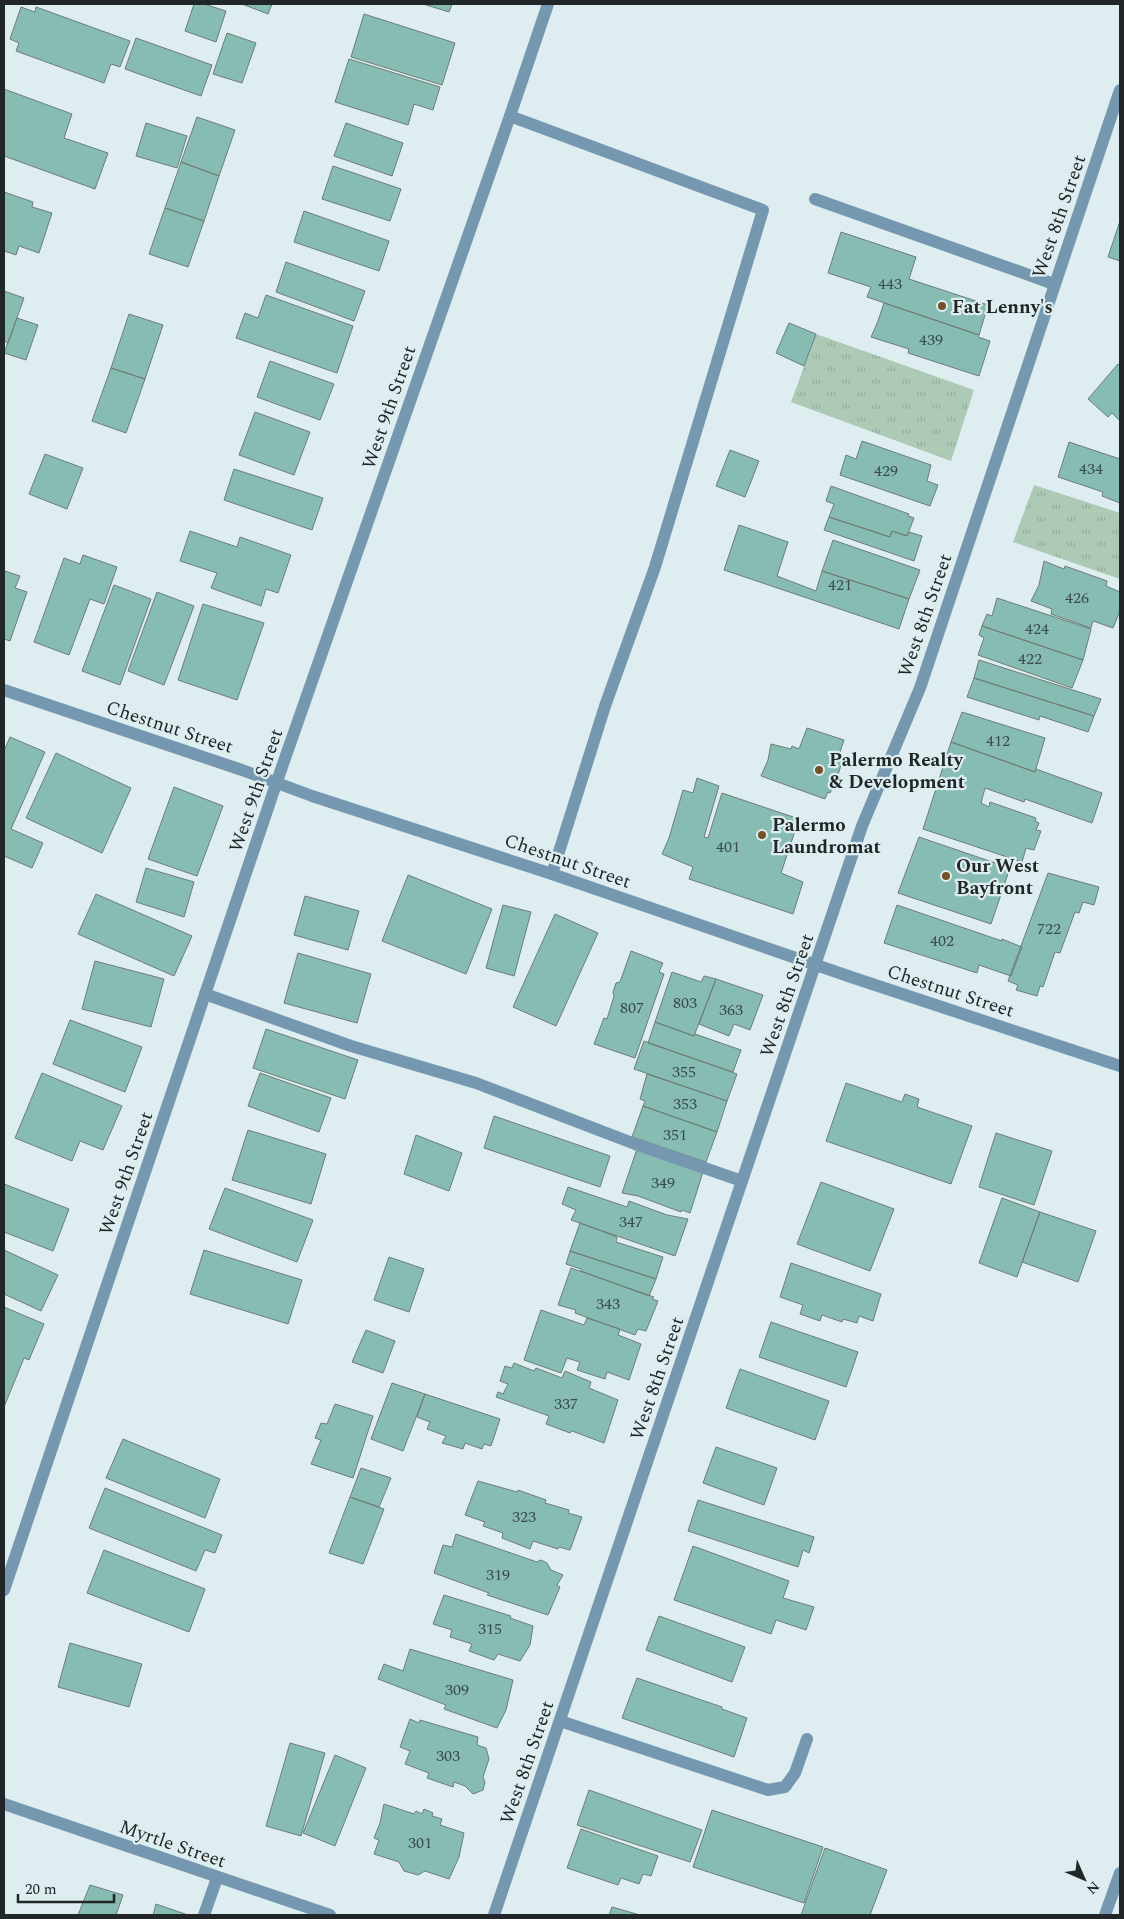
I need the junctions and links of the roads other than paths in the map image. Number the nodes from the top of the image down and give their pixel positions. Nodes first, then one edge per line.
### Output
1 (548, 4) edge
2 (1120, 90) edge
3 (510, 116) junction
4 (1116, 117) edge
5 (814, 199) dead end
6 (1054, 284) junction
7 (4, 690) edge
8 (276, 784) junction
9 (552, 874) junction
10 (816, 964) junction
11 (205, 994) junction
12 (1120, 1066) edge
13 (742, 1181) junction
14 (4, 1590) edge
15 (560, 1721) junction
16 (807, 1739) dead end
17 (4, 1804) edge
18 (1120, 1873) edge
19 (217, 1878) junction
20 (204, 1915) edge
21 (330, 1915) edge
22 (494, 1915) edge
23 (1105, 1915) edge

1 - 3 street, West 9th Street
2 - 4 street, West 8th Street
3 - 8 street, West 9th Street
3 - 9 street
4 - 6 street, West 8th Street
5 - 6 street
6 - 10 street, West 8th Street
7 - 8 street, Chestnut Street
8 - 9 street, Chestnut Street
8 - 11 street, West 9th Street
9 - 10 street, Chestnut Street
10 - 12 street, Chestnut Street
10 - 13 street, West 8th Street
11 - 13 street
11 - 14 street, West 9th Street
13 - 15 street, West 8th Street
15 - 16 street
15 - 22 street, West 8th Street
17 - 19 street, Myrtle Street
18 - 23 street
19 - 20 street
19 - 21 street, Myrtle Street

